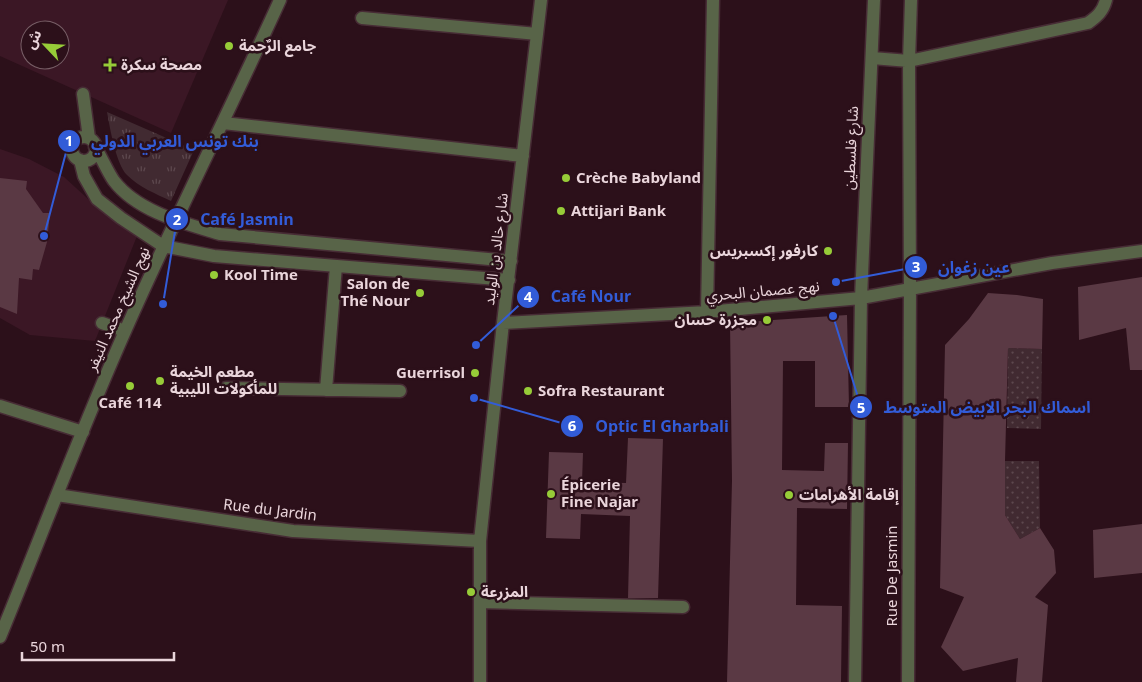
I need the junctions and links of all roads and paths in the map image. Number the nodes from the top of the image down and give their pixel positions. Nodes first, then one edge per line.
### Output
1 (280, 0) edge
2 (541, 0) edge
3 (713, 0) edge
4 (874, 0) edge
5 (911, 0) edge
6 (1106, 0) edge
7 (362, 18) dead end
8 (537, 34) junction
9 (872, 58) junction
10 (909, 61) junction
11 (83, 94) dead end
12 (223, 123) junction
13 (92, 143) junction
14 (523, 156) junction
15 (80, 160) junction
16 (175, 220) junction
17 (163, 246) junction
18 (1142, 251) edge
19 (511, 262) junction
20 (336, 266) junction
21 (509, 280) junction
22 (910, 289) junction
23 (861, 298) junction
24 (708, 312) junction
25 (102, 322) dead end
26 (503, 323) junction
27 (125, 331) junction
28 (226, 388) dead end
29 (326, 390) junction
30 (400, 391) dead end
31 (0, 406) edge
32 (83, 432) junction
33 (57, 494) junction
34 (480, 541) junction
35 (480, 602) junction
36 (683, 607) dead end
37 (0, 637) edge
38 (480, 682) edge
39 (855, 682) edge
40 (908, 682) edge

1 - 12 street, نهج الشيخ محمد النيفر
2 - 8 street, شارع خالد بن الوليد
3 - 24 street
4 - 9 street, شارع فلسطين
5 - 10 street
6 - 10 street
7 - 8 street
8 - 14 street, شارع خالد بن الوليد
9 - 10 street
9 - 23 street, شارع فلسطين
10 - 22 street
11 - 13 street
12 - 14 street
12 - 16 street, نهج الشيخ محمد النيفر
13 - 15 street
13 - 15 street
13 - 16 street
14 - 19 street, شارع خالد بن الوليد
15 - 17 street
16 - 17 street, نهج الشيخ محمد النيفر
16 - 19 street
17 - 20 street
17 - 27 street, نهج الشيخ محمد النيفر
18 - 22 street, نهج عصمان البحري
19 - 21 street, شارع خالد بن الوليد
20 - 21 street
20 - 29 street
21 - 26 street, شارع خالد بن الوليد
22 - 23 street, نهج عصمان البحري
22 - 40 street, Rue De Jasmin
23 - 24 street, نهج عصمان البحري
23 - 39 street
24 - 26 street, نهج عصمان البحري
25 - 27 street
26 - 34 street, شارع خالد بن الوليد
27 - 32 street, نهج الشيخ محمد النيفر
28 - 29 street
29 - 30 street
31 - 32 street
32 - 33 street, نهج الشيخ محمد النيفر
33 - 34 street, Rue du Jardin
33 - 37 street, نهج الشيخ محمد النيفر
34 - 35 street, شارع خالد بن الوليد
35 - 36 street
35 - 38 street, شارع خالد بن الوليد

